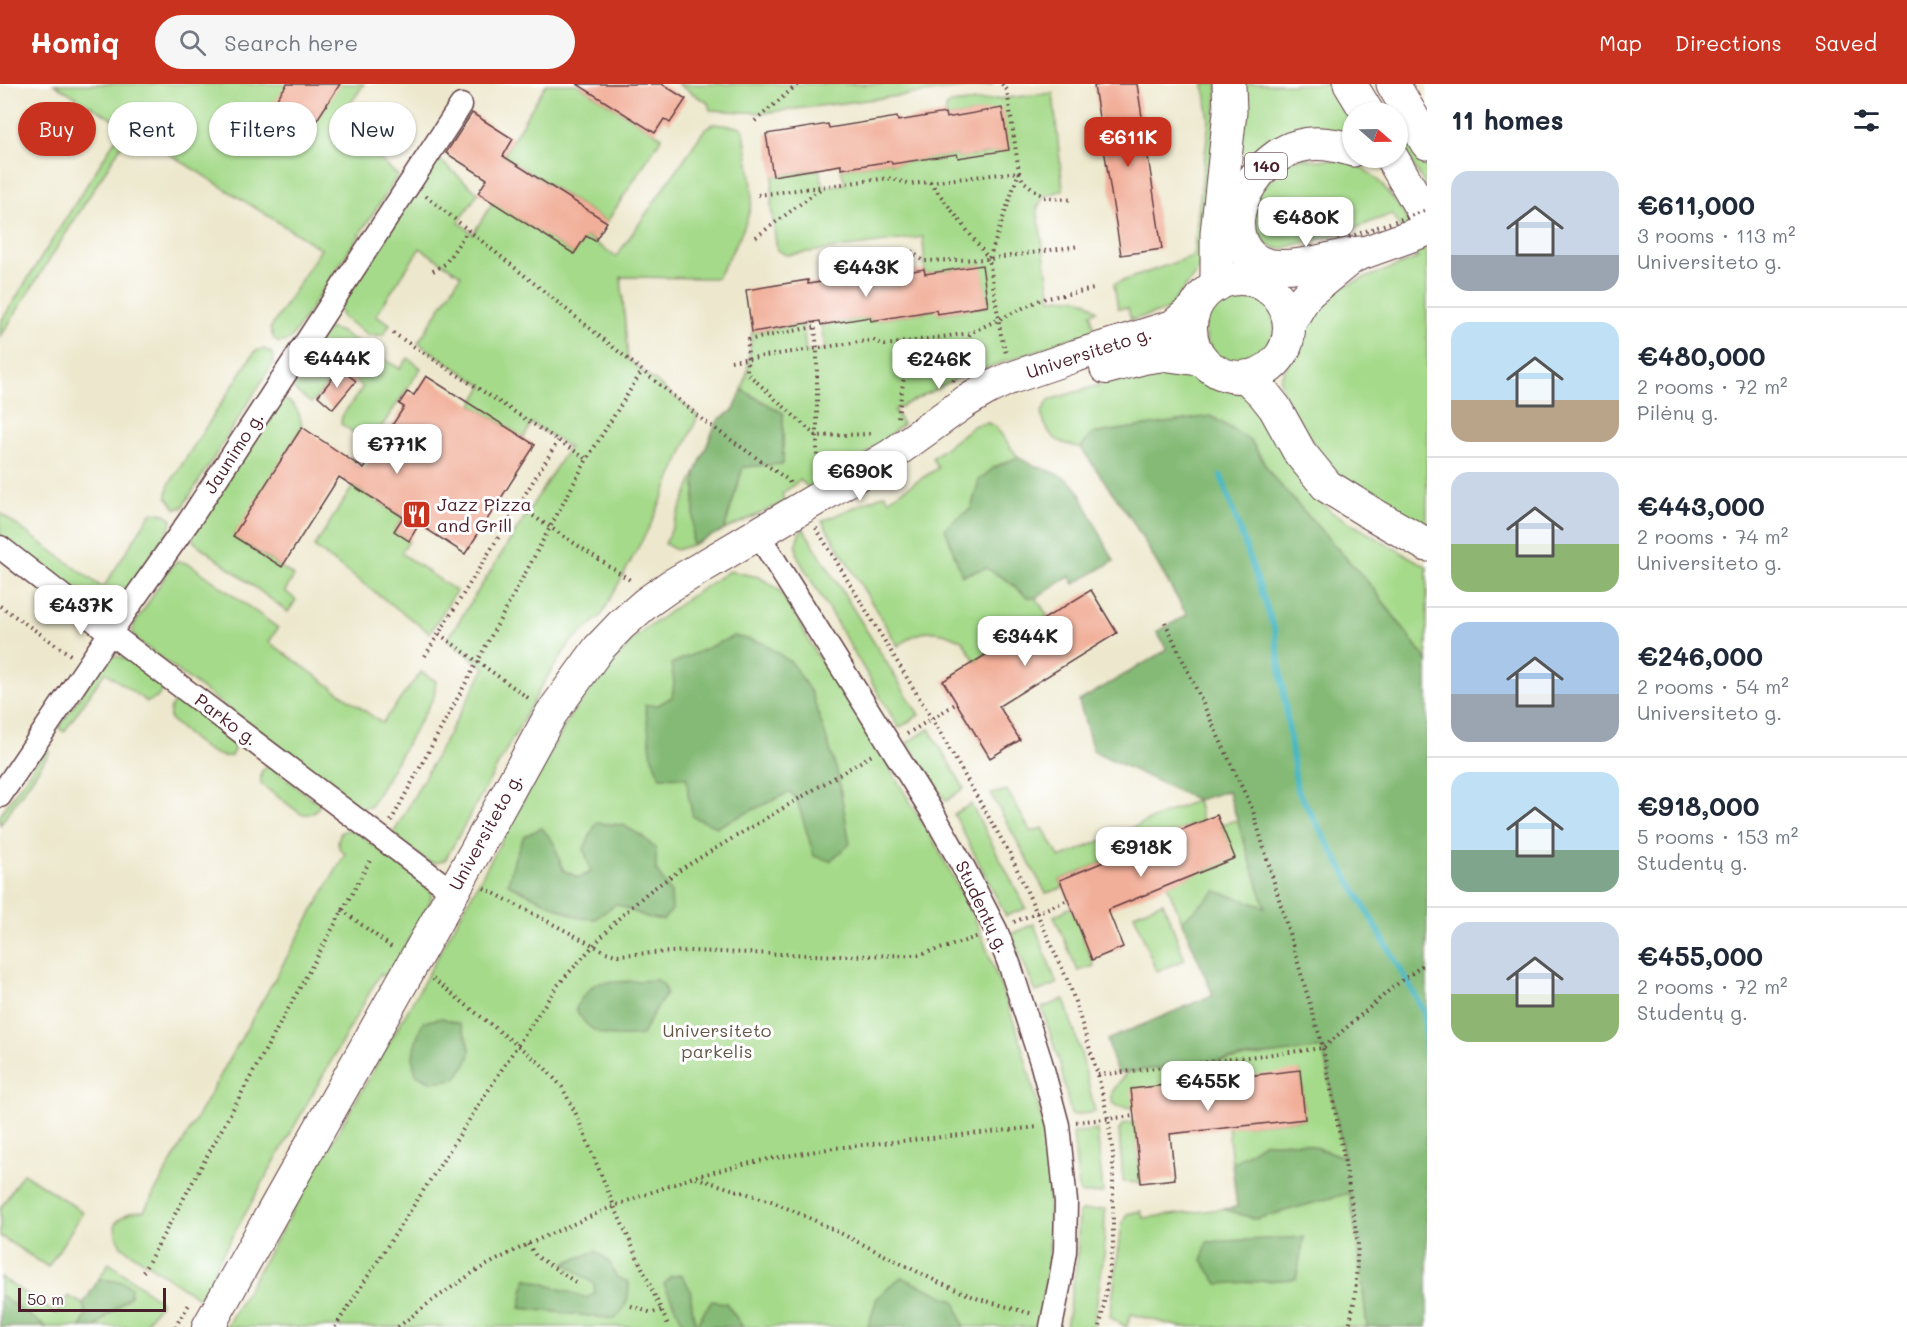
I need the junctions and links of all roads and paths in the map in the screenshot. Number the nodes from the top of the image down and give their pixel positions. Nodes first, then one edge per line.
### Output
1 (798, 84) edge
2 (1002, 84) edge
3 (1229, 84) edge
4 (1350, 84) edge
5 (1393, 84) edge
6 (1361, 102) edge
7 (461, 105) dead end
8 (755, 121) dead end
9 (1427, 143) edge
10 (1342, 146) edge
11 (1383, 168) edge
12 (1398, 168) edge
13 (1019, 172) junction
14 (930, 182) junction
15 (411, 183) junction
16 (824, 187) junction
17 (758, 195) dead end
18 (1074, 200) dead end
19 (1419, 200) edge
20 (1427, 218) edge
21 (468, 230) junction
22 (1427, 230) edge
23 (756, 237) dead end
24 (1354, 245) junction
25 (1079, 246) dead end
26 (911, 251) dead end
27 (989, 259) junction
28 (433, 271) dead end
29 (1263, 285) junction
30 (1094, 289) dead end
31 (1206, 296) junction
32 (999, 319) junction
33 (1289, 324) junction
34 (393, 333) dead end
35 (970, 333) junction
36 (909, 342) junction
37 (817, 348) junction
38 (748, 359) junction
39 (1203, 360) junction
40 (731, 361) dead end
41 (1014, 377) junction
42 (1247, 377) junction
43 (949, 390) dead end
44 (898, 417) dead end
45 (816, 436) junction
46 (558, 441) junction
47 (881, 445) junction
48 (587, 459) dead end
49 (817, 475) dead end
50 (518, 506) junction
51 (803, 507) junction
52 (758, 534) junction
53 (1427, 545) edge
54 (0, 547) edge
55 (636, 584) dead end
56 (0, 606) edge
57 (1165, 622) dead end
58 (110, 633) junction
59 (439, 634) junction
60 (425, 656) dead end
61 (87, 666) junction
62 (957, 703) dead end
63 (551, 714) junction
64 (932, 719) junction
65 (890, 744) junction
66 (0, 796) edge
67 (458, 884) junction
68 (1068, 900) dead end
69 (342, 910) dead end
70 (1038, 912) junction
71 (996, 930) junction
72 (594, 945) junction
73 (1427, 962) edge
74 (414, 963) junction
75 (517, 1046) junction
76 (1323, 1048) junction
77 (1098, 1075) junction
78 (1134, 1116) dead end
79 (1108, 1118) junction
80 (1058, 1125) junction
81 (693, 1177) junction
82 (614, 1206) junction
83 (528, 1244) junction
84 (577, 1283) dead end
85 (631, 1306) dead end
86 (661, 1310) junction
87 (199, 1315) edge
88 (1052, 1324) edge
89 (175, 1327) edge
90 (335, 1327) edge
91 (398, 1327) edge
92 (669, 1327) edge
93 (1100, 1327) edge
94 (1349, 1327) edge

1 - 8 path
2 - 13 path
3 - 31 highway, 140
4 - 6 highway
5 - 9 highway
7 - 15 street, Jaunimo g.
10 - 24 highway, 140
11 - 19 highway
12 - 19 highway
13 - 14 path
13 - 18 path
13 - 27 path
14 - 16 path
14 - 27 path
15 - 21 path
15 - 58 street, Jaunimo g.
16 - 17 path
16 - 23 path
19 - 20 highway
19 - 24 path, bridge
21 - 28 path
21 - 51 path
22 - 24 main road, 140
24 - 29 main road
24 - 33 main road
25 - 27 path
26 - 27 path
27 - 32 path
29 - 31 main road
29 - 33 main road
30 - 32 path
31 - 39 main road
31 - 41 main road, Universiteto g.
32 - 35 path
32 - 41 path
33 - 42 main road
34 - 46 path
35 - 36 path
35 - 43 path
36 - 37 path
36 - 44 path
37 - 38 path
37 - 38 path
37 - 45 path
38 - 40 path
38 - 45 path
39 - 42 main road
39 - 47 main road, Universiteto g.
41 - 47 main road, Universiteto g.
42 - 53 highway
45 - 47 path
45 - 49 path
46 - 48 path
46 - 50 path
47 - 51 main road, Universiteto g.
50 - 55 path
50 - 59 path
51 - 52 main road, Universiteto g.
51 - 64 path
52 - 63 main road, Universiteto g.
52 - 65 street, Studentų g.
54 - 58 street, Parko g.
56 - 61 path
57 - 76 path
58 - 61 street, Jaunimo g.
58 - 67 street, Parko g.
59 - 60 path
59 - 63 path
61 - 66 street, Jaunimo g.
62 - 64 path
63 - 67 main road, Universiteto g.
64 - 65 path
64 - 70 path
65 - 71 street, Studentų g.
65 - 72 path
67 - 72 path
67 - 74 main road, Universiteto g.
68 - 70 path
69 - 74 path
70 - 71 path
70 - 77 path
71 - 72 path
71 - 80 street, Studentų g.
72 - 75 path
73 - 76 path
74 - 75 path
74 - 87 main road, Universiteto g.
75 - 82 path
75 - 90 path
76 - 77 path
76 - 94 path
77 - 79 path
78 - 79 path
79 - 80 path
79 - 93 path
80 - 81 path
80 - 88 street, Studentų g.
81 - 82 path
81 - 88 path
82 - 83 path
82 - 86 path
83 - 84 path
83 - 91 path
85 - 86 path
86 - 92 path
87 - 89 path

